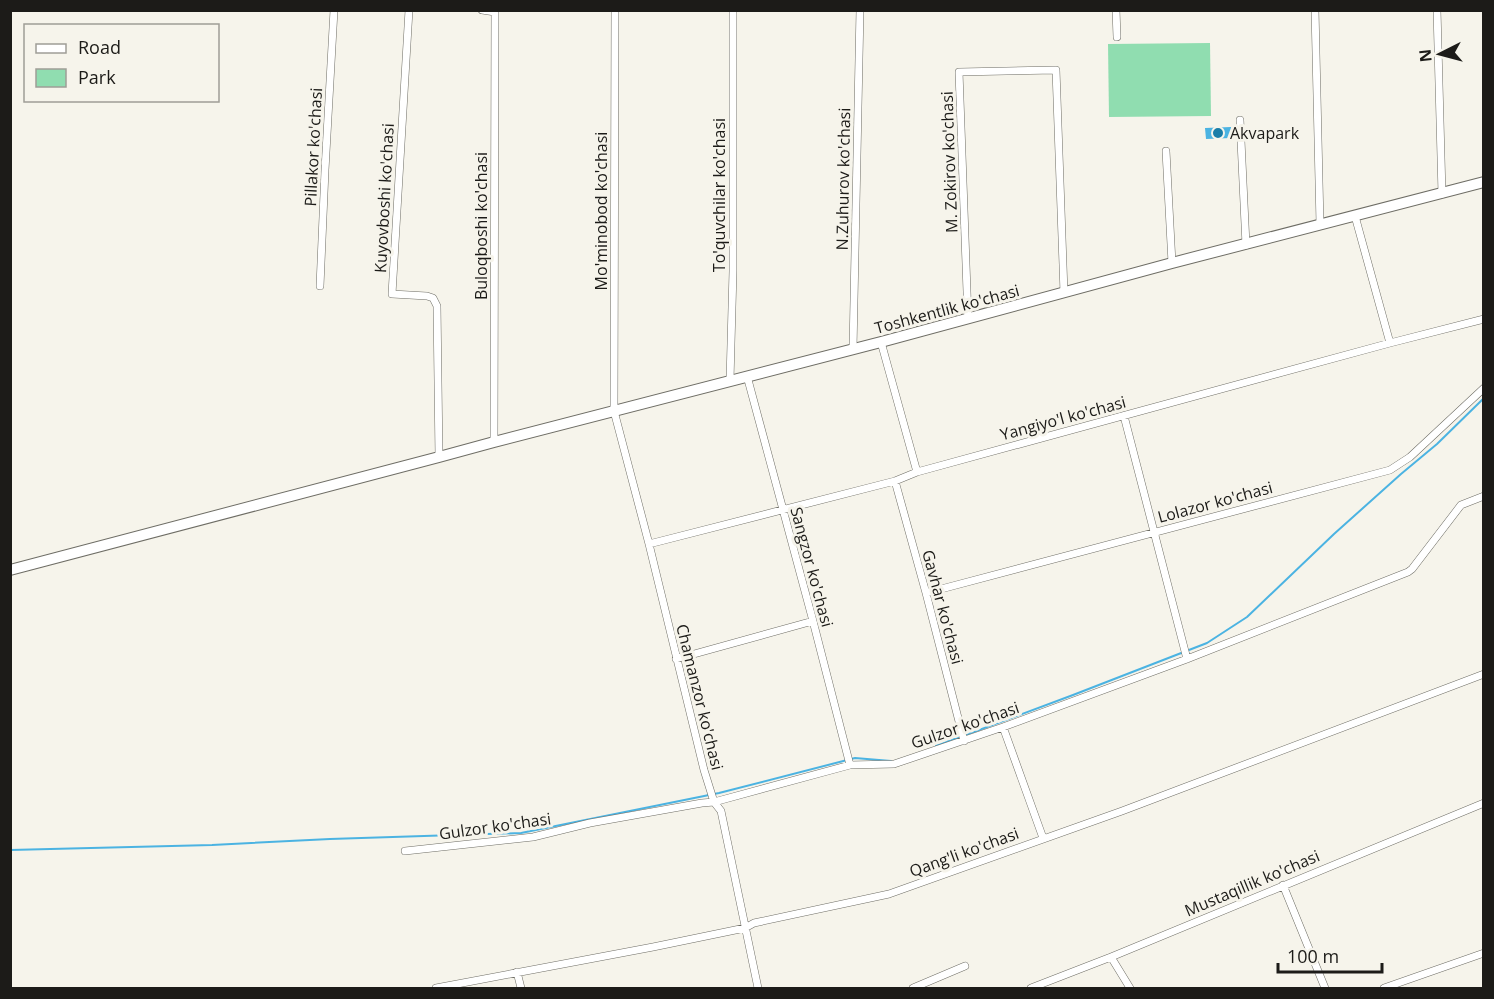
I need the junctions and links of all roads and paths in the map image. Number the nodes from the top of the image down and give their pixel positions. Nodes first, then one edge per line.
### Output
1 (334, 10) edge
2 (409, 10) edge
3 (482, 10) edge
4 (615, 10) edge
5 (733, 10) edge
6 (860, 10) edge
7 (1116, 10) edge
8 (1315, 10) edge
9 (1437, 10) edge
10 (495, 11) edge
11 (1117, 37) dead end
12 (1240, 120) dead end
13 (1166, 151) dead end
14 (1484, 182) edge
15 (1442, 194) junction
16 (1355, 216) junction
17 (1320, 224) junction
18 (1246, 244) junction
19 (1172, 263) junction
20 (320, 286) dead end
21 (1064, 293) junction
22 (968, 319) junction
23 (1484, 319) edge
24 (881, 342) junction
25 (1390, 343) junction
26 (853, 349) junction
27 (747, 376) junction
28 (730, 380) junction
29 (1484, 388) edge
30 (614, 411) junction
31 (1124, 416) junction
32 (494, 442) junction
33 (439, 457) junction
34 (917, 472) junction
35 (895, 481) junction
36 (1484, 496) edge
37 (783, 510) junction
38 (1154, 532) junction
39 (649, 544) junction
40 (10, 570) edge
41 (926, 593) junction
42 (813, 621) junction
43 (1188, 658) junction
44 (676, 659) junction
45 (1484, 674) edge
46 (1004, 727) junction
47 (964, 741) junction
48 (850, 765) junction
49 (714, 802) junction
50 (1484, 803) edge
51 (1043, 838) junction
52 (405, 851) dead end
53 (1283, 885) junction
54 (745, 928) junction
55 (1484, 952) edge
56 (1111, 957) junction
57 (965, 966) dead end
58 (517, 972) junction
59 (436, 988) edge
60 (521, 988) edge
61 (758, 988) edge
62 (913, 988) edge
63 (1030, 988) edge
64 (1130, 988) edge
65 (1325, 988) edge
66 (1384, 988) edge

1 - 20 street, Pillakor ko'chasi
2 - 33 street, Kuyovboshi ko'chasi
3 - 10 street
4 - 30 street, Mo'minobod ko'chasi
5 - 28 street, To'quvchilar ko'chasi
6 - 26 street, N.Zuhurov ko'chasi
7 - 11 street
8 - 17 street
9 - 15 street
10 - 32 street, Buloqboshi ko'chasi
12 - 18 street
13 - 19 street
14 - 15 main road, Toshkentlik ko'chasi
15 - 16 main road, Toshkentlik ko'chasi
16 - 17 main road, Toshkentlik ko'chasi
16 - 25 street
17 - 18 main road, Toshkentlik ko'chasi
18 - 19 main road, Toshkentlik ko'chasi
19 - 21 main road, Toshkentlik ko'chasi
21 - 22 main road, Toshkentlik ko'chasi
21 - 22 street, M. Zokirov ko'chasi
22 - 24 main road, Toshkentlik ko'chasi
23 - 25 street, Yangiyo'l ko'chasi
24 - 26 main road, Toshkentlik ko'chasi
24 - 34 street
25 - 31 street, Yangiyo'l ko'chasi
26 - 27 main road, Toshkentlik ko'chasi
27 - 28 main road, Toshkentlik ko'chasi
27 - 37 street, Sangzor ko'chasi
28 - 30 main road, Toshkentlik ko'chasi
29 - 38 street, Lolazor ko'chasi
30 - 32 main road, Toshkentlik ko'chasi
30 - 39 street, Chamanzor ko'chasi
31 - 34 street, Yangiyo'l ko'chasi
31 - 38 street
32 - 33 main road, Toshkentlik ko'chasi
33 - 40 main road, Toshkentlik ko'chasi
34 - 35 street, Yangiyo'l ko'chasi
35 - 37 street, Yangiyo'l ko'chasi
35 - 41 street, Gavhar ko'chasi
36 - 43 street, Gulzor ko'chasi
37 - 39 street, Yangiyo'l ko'chasi
37 - 42 street, Sangzor ko'chasi
38 - 41 street, Lolazor ko'chasi
38 - 43 street
39 - 44 street, Chamanzor ko'chasi
41 - 47 street, Gavhar ko'chasi
42 - 44 street
42 - 48 street, Sangzor ko'chasi
43 - 46 street, Gulzor ko'chasi
44 - 49 street, Chamanzor ko'chasi
45 - 51 street, Qang'li ko'chasi
46 - 47 street, Gulzor ko'chasi
46 - 51 street
47 - 48 street, Gulzor ko'chasi
48 - 49 street, Gulzor ko'chasi
49 - 52 street, Gulzor ko'chasi
49 - 54 street, Chamanzor ko'chasi
50 - 53 street, Mustaqillik ko'chasi
51 - 54 street, Qang'li ko'chasi
53 - 56 street, Mustaqillik ko'chasi
53 - 65 street
54 - 58 street, Qang'li ko'chasi
54 - 61 street, Chamanzor ko'chasi
55 - 66 street
56 - 63 street, Mustaqillik ko'chasi
56 - 64 street
57 - 62 street
58 - 59 street, Qang'li ko'chasi
58 - 60 street

